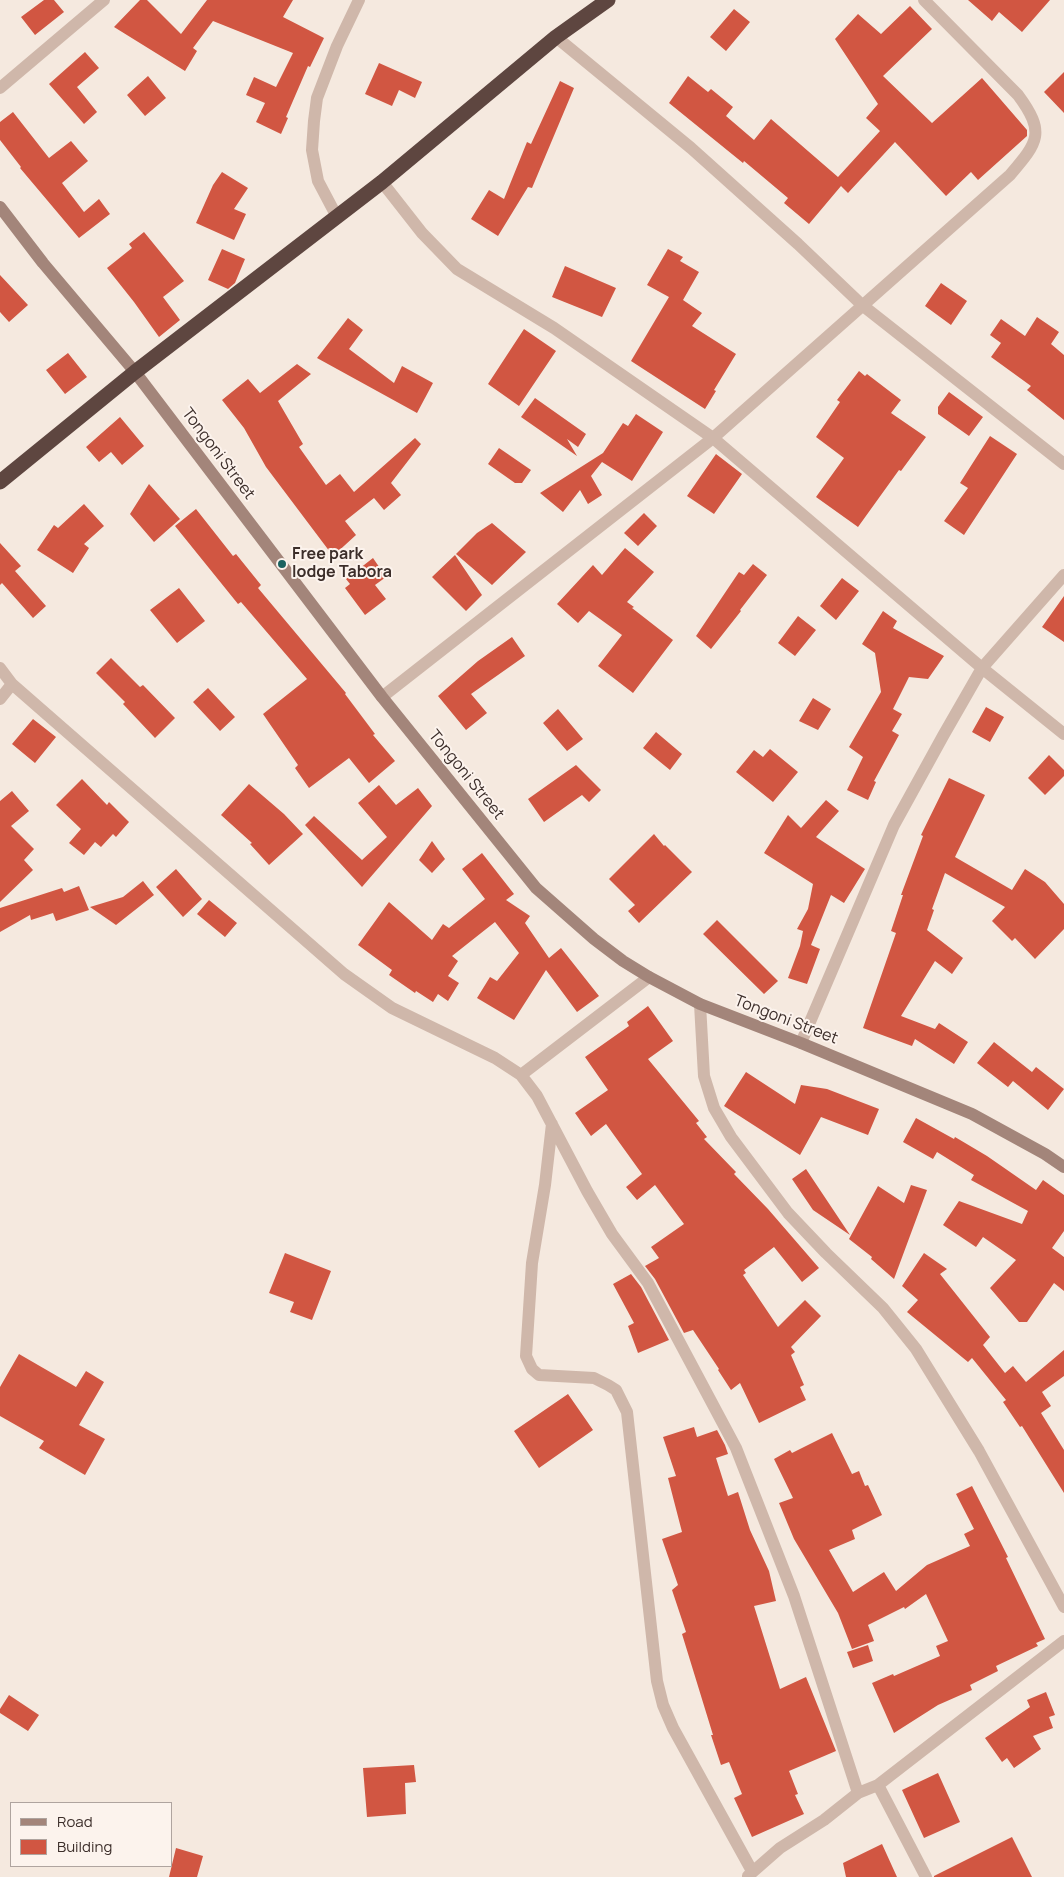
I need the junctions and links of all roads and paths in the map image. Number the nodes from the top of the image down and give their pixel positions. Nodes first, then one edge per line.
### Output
1 (104, 0) edge
2 (359, 0) edge
3 (608, 0) edge
4 (924, 0) edge
5 (556, 37) junction
6 (0, 88) edge
7 (382, 182) junction
8 (0, 207) edge
9 (337, 216) junction
10 (862, 305) junction
11 (135, 372) junction
12 (713, 438) junction
13 (1064, 464) edge
14 (0, 482) edge
15 (1064, 575) edge
16 (0, 668) edge
17 (982, 668) junction
18 (12, 684) junction
19 (382, 697) junction
20 (0, 700) edge
21 (1064, 734) edge
22 (649, 977) junction
23 (700, 1004) junction
24 (801, 1043) junction
25 (521, 1075) junction
26 (552, 1124) junction
27 (1064, 1167) edge
28 (1064, 1607) edge
29 (1064, 1641) edge
30 (878, 1785) junction
31 (858, 1793) junction
32 (749, 1874) edge
33 (926, 1877) edge

1 - 6 street
2 - 9 street
3 - 5 highway
4 - 10 street
5 - 7 highway
5 - 10 street
7 - 9 highway
7 - 12 street
8 - 11 street, Tongoni Street
9 - 11 highway
10 - 12 street
10 - 13 street
11 - 14 highway
11 - 19 street, Tongoni Street
12 - 17 street
12 - 19 street
15 - 17 street
16 - 18 street
17 - 21 street
17 - 24 street
18 - 20 street
18 - 25 street
19 - 22 street, Tongoni Street
22 - 23 street, Tongoni Street
22 - 25 street
23 - 24 street, Tongoni Street
23 - 28 street
24 - 27 street, Tongoni Street
25 - 26 street
26 - 31 street
26 - 32 street
29 - 30 street
30 - 31 street
30 - 33 street
31 - 32 street

